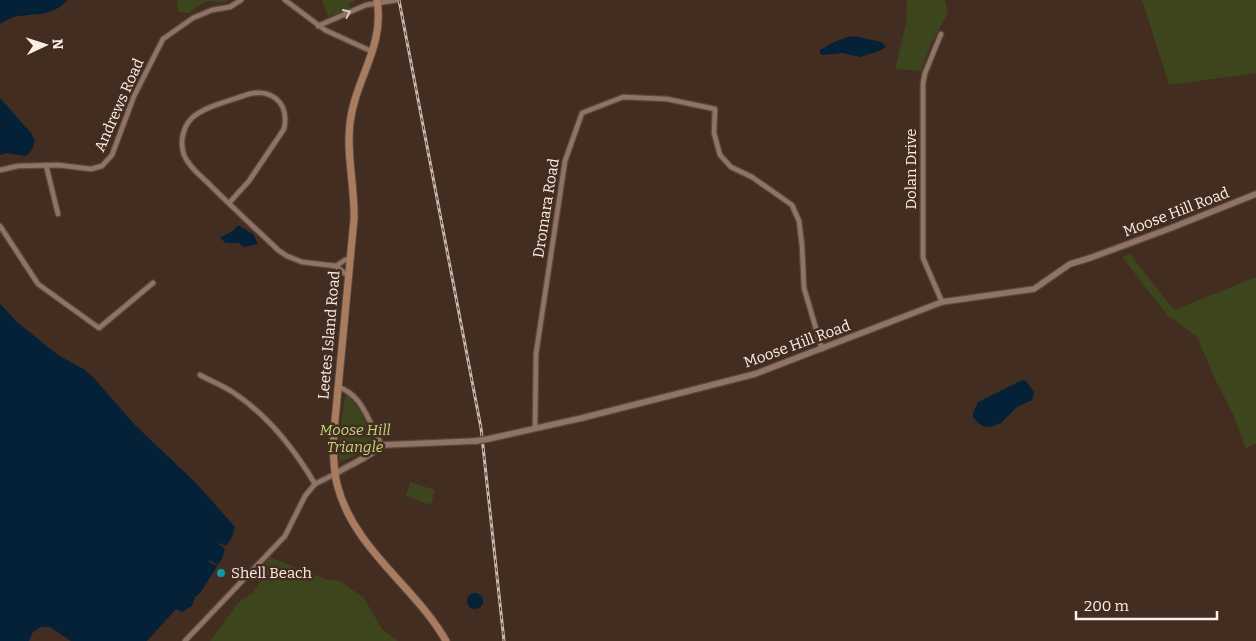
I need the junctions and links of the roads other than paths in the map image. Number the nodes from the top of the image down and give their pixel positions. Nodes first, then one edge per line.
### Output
1 (241, 0) edge
2 (285, 0) edge
3 (397, 0) edge
4 (377, 2) edge
5 (318, 26) junction
6 (941, 34) dead end
7 (373, 52) junction
8 (46, 165) junction
9 (0, 170) edge
10 (1256, 194) edge
11 (228, 203) junction
12 (58, 214) dead end
13 (0, 226) edge
14 (350, 259) junction
15 (336, 266) junction
16 (348, 276) junction
17 (153, 283) dead end
18 (942, 302) junction
19 (822, 349) junction
20 (200, 375) dead end
21 (338, 387) junction
22 (536, 428) junction
23 (382, 445) junction
24 (335, 474) junction
25 (315, 484) junction
26 (185, 641) edge
27 (446, 641) edge

1 - 8 street, Andrews Road
2 - 5 street
3 - 4 street
5 -> 4 street
4 - 7 main road, Leetes Island Road
5 - 7 street
6 - 18 street, Dolan Drive
7 - 14 main road, Leetes Island Road
8 - 9 street, Andrews Road
8 - 12 street
10 - 18 street, Moose Hill Road
11 - 11 street
11 - 15 street
13 - 17 street
14 - 15 street
14 - 16 main road, Leetes Island Road
15 - 16 street
16 - 21 main road, Leetes Island Road
18 - 19 street, Moose Hill Road
19 - 22 street, Moose Hill Road
19 - 22 street, Dromara Road
20 - 25 street
21 - 23 street
21 - 24 main road, Leetes Island Road
22 - 23 street, Moose Hill Road, bridge
23 - 24 street
24 - 25 street
24 - 27 main road, Leetes Island Road
25 - 26 street

